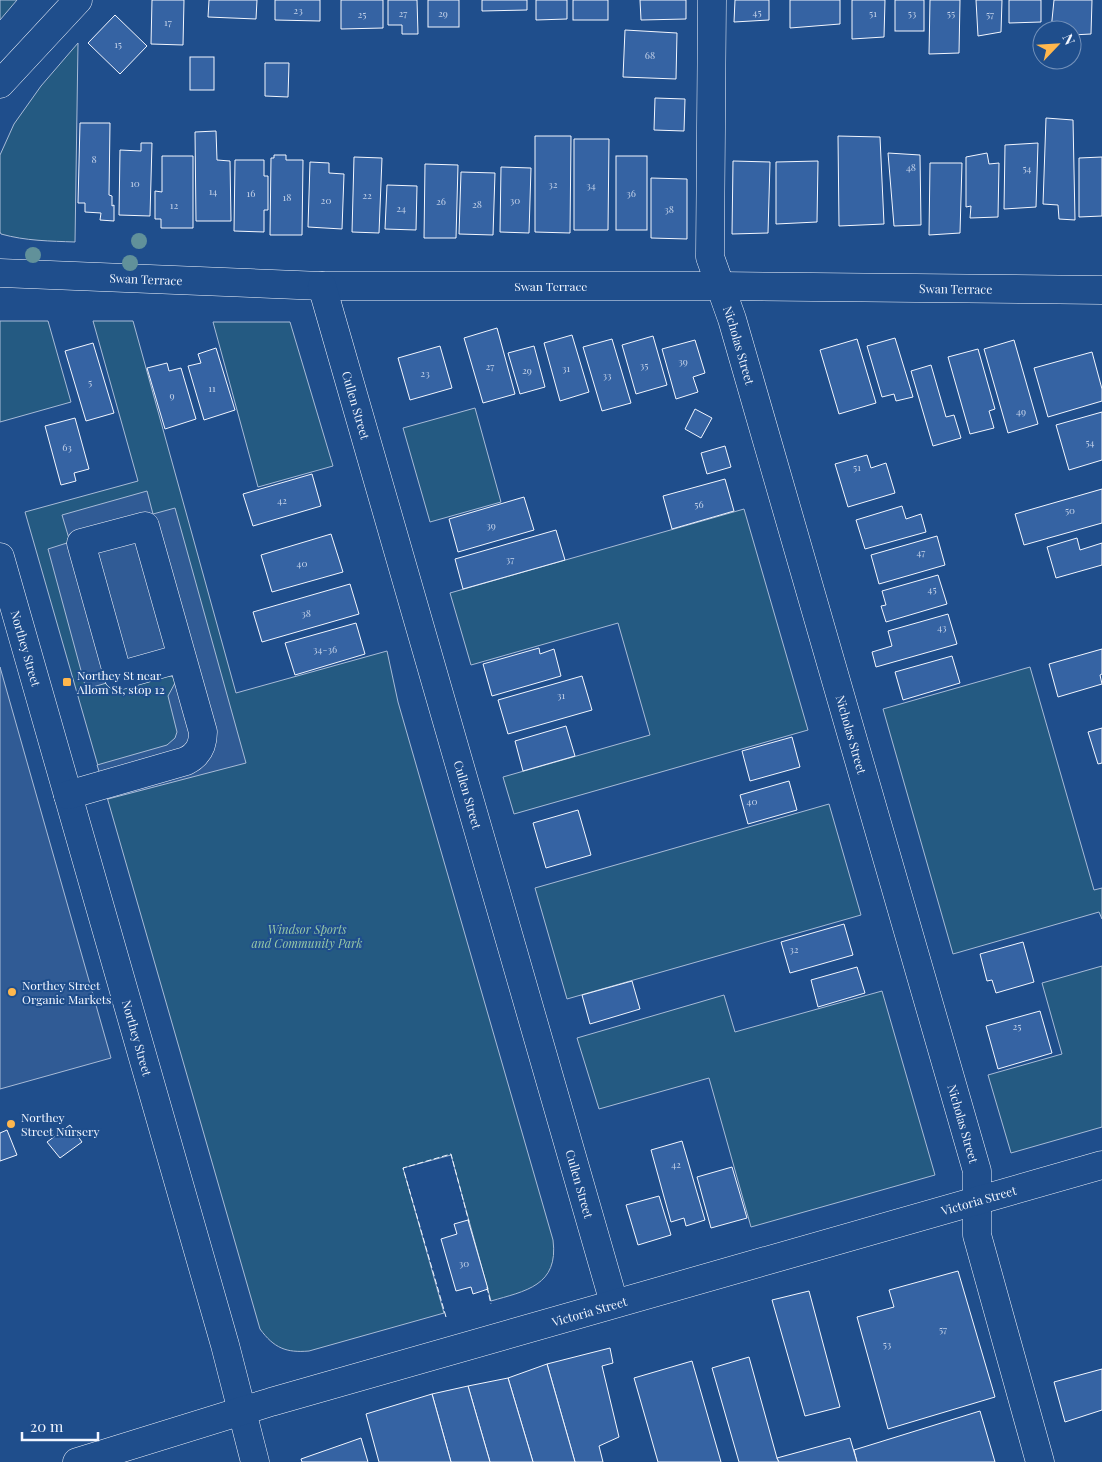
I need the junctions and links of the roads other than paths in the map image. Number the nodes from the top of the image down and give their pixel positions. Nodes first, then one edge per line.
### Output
1 (78, 0) edge
2 (712, 0) edge
3 (0, 84) edge
4 (0, 273) edge
5 (322, 286) junction
6 (721, 286) junction
7 (1102, 290) edge
8 (0, 557) edge
9 (6, 598) edge
10 (182, 658) junction
11 (68, 795) junction
12 (1102, 1165) edge
13 (977, 1200) junction
14 (614, 1303) junction
15 (241, 1411) junction
16 (77, 1462) edge
17 (256, 1462) edge
18 (1040, 1462) edge

1 - 3 street
2 - 6 street, Nicholas Street
4 - 5 street, Swan Terrace
5 - 6 street, Swan Terrace
5 - 14 street, Cullen Street
6 - 7 street, Swan Terrace
6 - 13 street, Nicholas Street
8 - 9 street, Northey Street
9 - 11 street, Northey Street
10 - 10 street
10 - 11 street
11 - 15 street, Northey Street
12 - 13 street, Victoria Street
13 - 14 street, Victoria Street
13 - 18 street, Nicholas Street
14 - 15 street, Victoria Street
15 - 16 street, Victoria Street
15 - 17 street, Northey Street

